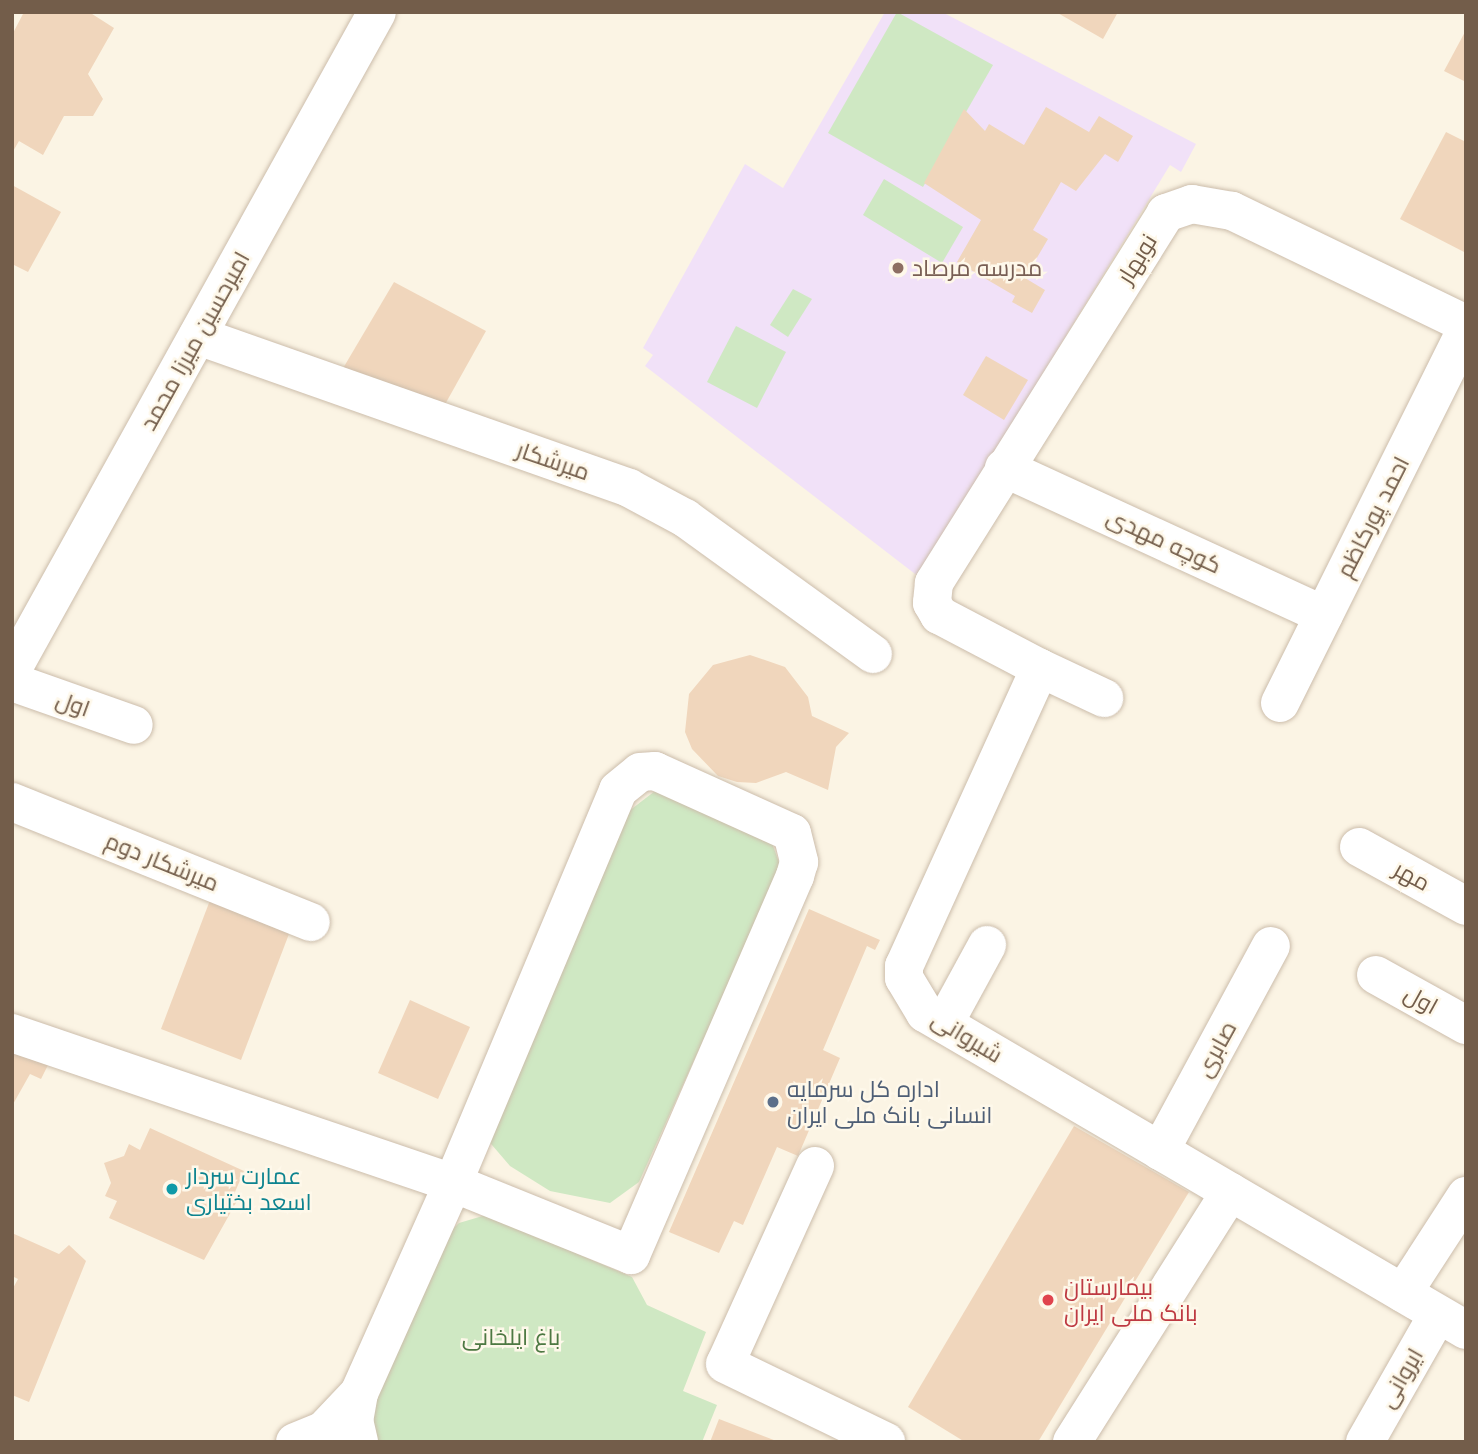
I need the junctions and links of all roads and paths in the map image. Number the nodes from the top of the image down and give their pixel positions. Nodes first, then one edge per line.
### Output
1 (377, 12) edge
2 (1466, 324) edge
3 (1466, 330) edge
4 (198, 336) junction
5 (1004, 468) junction
6 (1324, 615) junction
7 (873, 653) dead end
8 (1040, 668) junction
9 (12, 670) edge
10 (12, 682) edge
11 (1104, 698) dead end
12 (1280, 704) dead end
13 (134, 725) dead end
14 (12, 802) edge
15 (1359, 847) dead end
16 (1466, 906) edge
17 (311, 922) dead end
18 (987, 945) dead end
19 (1271, 946) dead end
20 (1376, 975) dead end
21 (935, 1019) junction
22 (1466, 1025) edge
23 (12, 1033) edge
24 (1160, 1151) junction
25 (815, 1166) dead end
26 (453, 1183) junction
27 (1230, 1192) junction
28 (1466, 1196) edge
29 (1403, 1293) junction
30 (1456, 1318) edge
31 (359, 1393) junction
32 (295, 1442) edge
33 (359, 1442) edge
34 (887, 1442) edge
35 (1072, 1442) edge
36 (1364, 1442) edge

1 - 4 street, امیرحسین میرزا محمد
2 - 5 street, نوبهار
3 - 6 street, احمد پورکاظم
4 - 7 street, میرشکار
4 - 9 street, امیرحسین میرزا محمد
5 - 6 street, کوچه مهدی
5 - 8 street, نوبهار
6 - 12 street, احمد پورکاظم
8 - 11 street
8 - 21 street, شیروانی
10 - 13 street, اول
14 - 17 street, میرشکار دوم
15 - 16 street, مهر
18 - 21 street
19 - 24 street, صابری
20 - 22 street, اول
21 - 24 street, شیروانی
23 - 26 street
24 - 27 street, شیروانی
25 - 34 street
26 - 26 street
26 - 31 street
27 - 29 street, شیروانی
27 - 35 street
28 - 29 street
29 - 30 street, شیروانی
30 - 36 street, ایروانی
31 - 32 street
31 - 33 street

